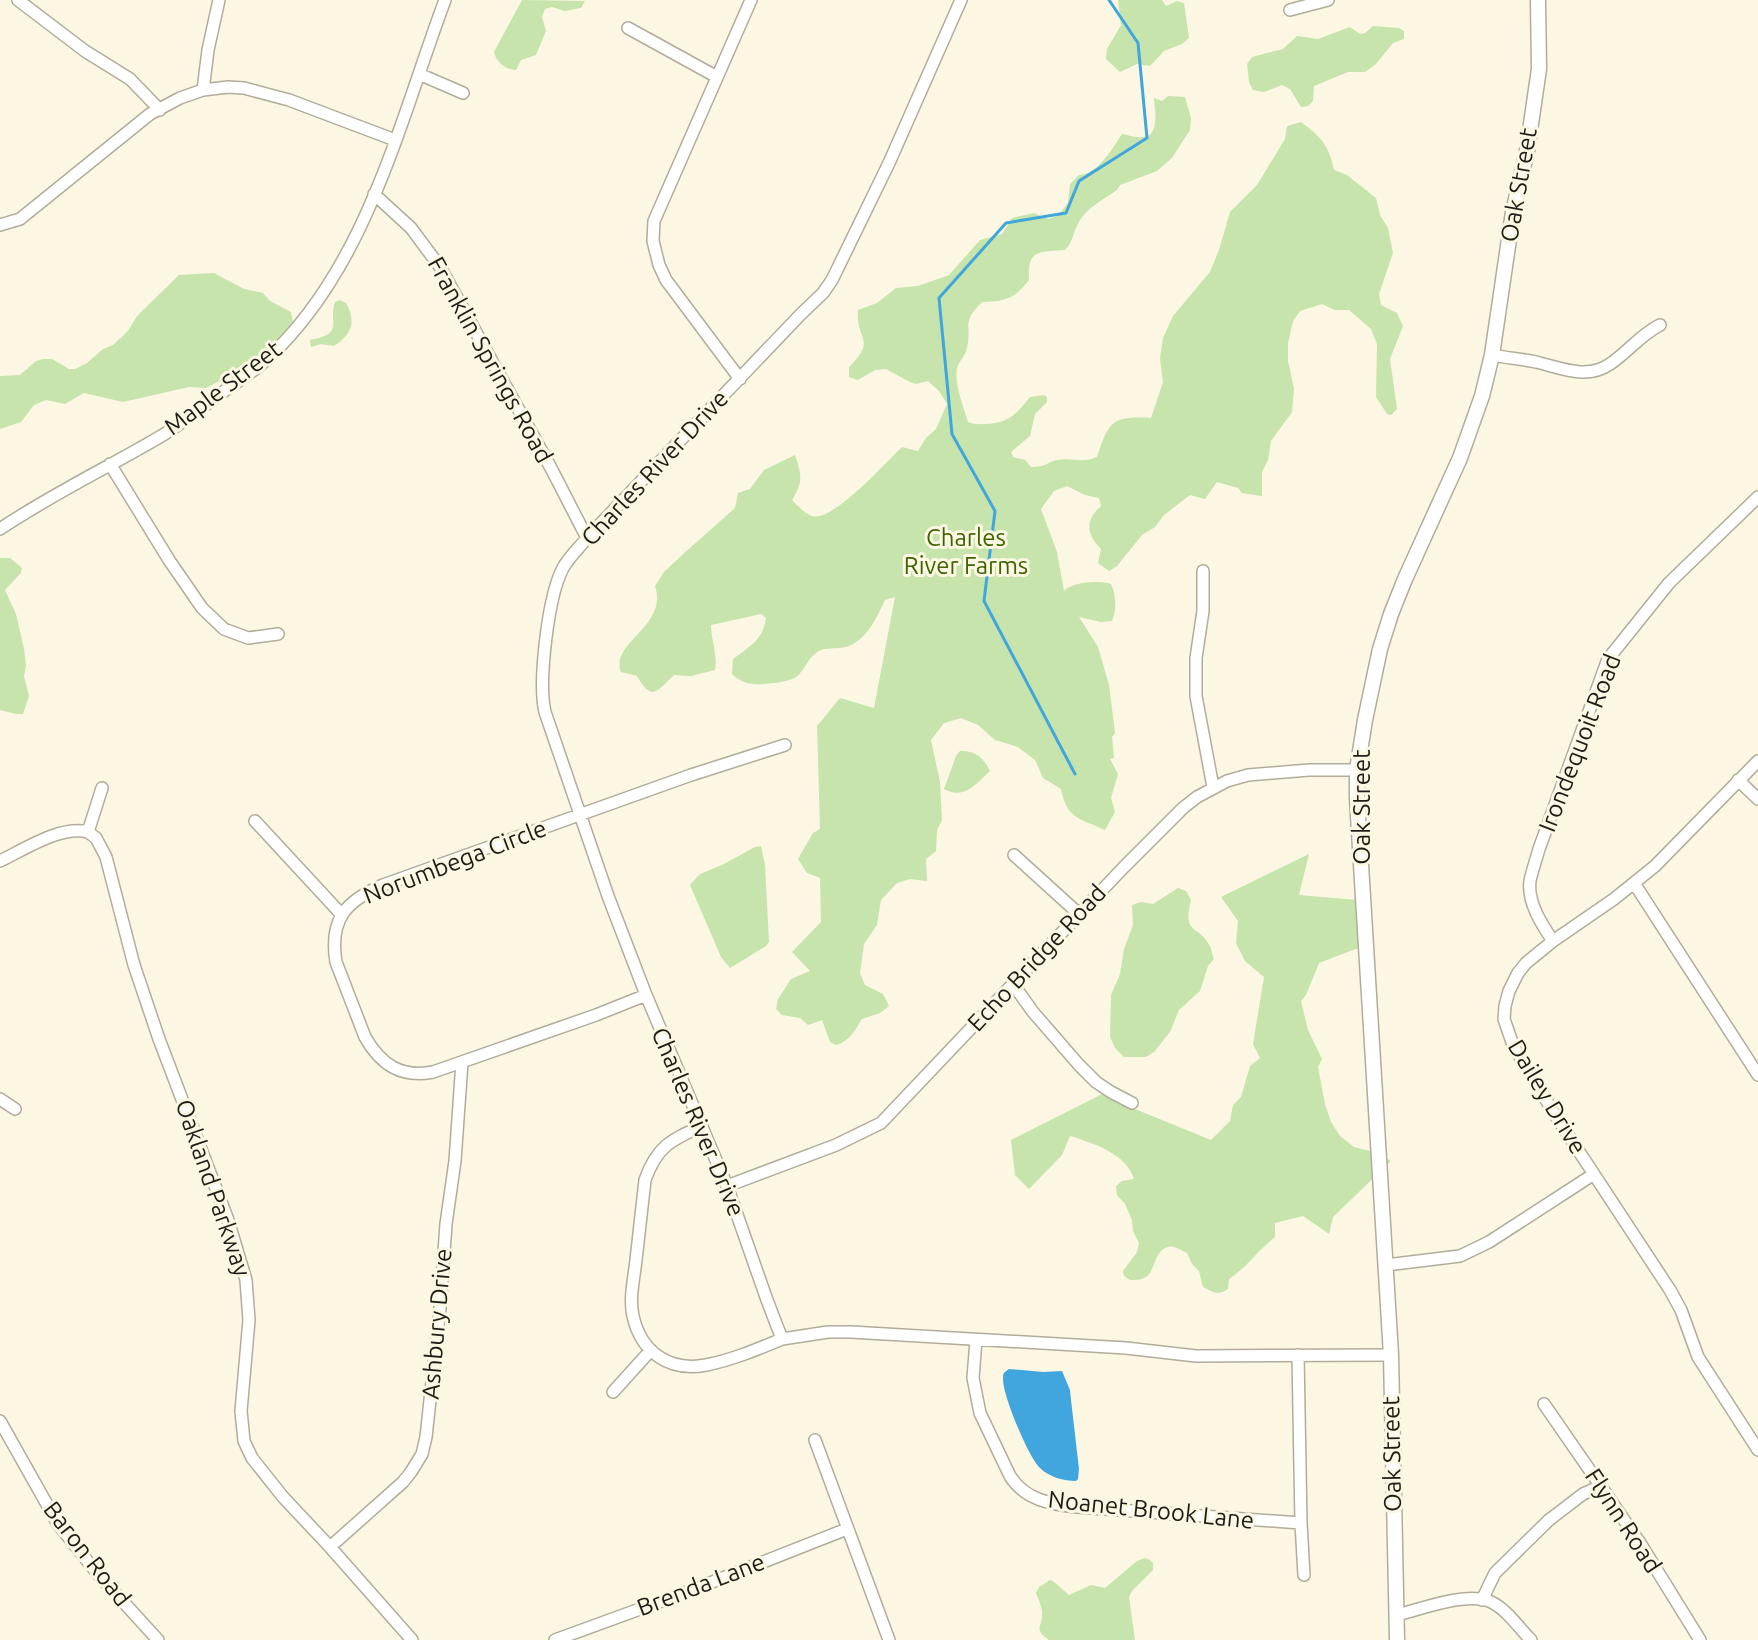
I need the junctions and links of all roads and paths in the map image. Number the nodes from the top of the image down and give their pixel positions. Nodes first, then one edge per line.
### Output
1 (18, 0) edge
2 (219, 0) edge
3 (445, 0) edge
4 (751, 0) edge
5 (961, 0) edge
6 (1328, 0) edge
7 (1538, 0) edge
8 (1290, 10) dead end
9 (628, 28) dead end
10 (419, 74) junction
11 (717, 77) junction
12 (203, 90) junction
13 (463, 93) dead end
14 (160, 110) junction
15 (395, 140) junction
16 (374, 194) junction
17 (0, 225) edge
18 (1660, 325) dead end
19 (1492, 355) junction
20 (740, 379) junction
21 (110, 464) junction
22 (1758, 497) edge
23 (0, 529) edge
24 (587, 538) junction
25 (1203, 571) dead end
26 (278, 634) dead end
27 (785, 745) dead end
28 (1758, 761) edge
29 (1357, 770) junction
30 (1738, 780) junction
31 (1213, 787) junction
32 (102, 788) dead end
33 (1758, 799) edge
34 (580, 815) junction
35 (255, 821) dead end
36 (88, 832) junction
37 (1014, 855) dead end
38 (0, 861) edge
39 (1634, 883) junction
40 (1079, 914) junction
41 (342, 915) junction
42 (1553, 941) junction
43 (1013, 984) junction
44 (646, 995) junction
45 (462, 1062) junction
46 (1758, 1075) edge
47 (0, 1099) edge
48 (1132, 1103) dead end
49 (15, 1109) dead end
50 (702, 1126) junction
51 (1594, 1174) junction
52 (727, 1186) junction
53 (1386, 1265) junction
54 (782, 1339) junction
55 (976, 1340) junction
56 (651, 1350) junction
57 (1298, 1355) junction
58 (1391, 1355) junction
59 (613, 1392) dead end
60 (1544, 1404) dead end
61 (0, 1421) edge
62 (815, 1440) dead end
63 (1758, 1450) edge
64 (1601, 1486) junction
65 (1301, 1523) junction
66 (847, 1529) junction
67 (330, 1547) junction
68 (1304, 1575) dead end
69 (1482, 1600) junction
70 (1397, 1615) junction
71 (154, 1638) edge
72 (412, 1640) edge
73 (555, 1640) edge
74 (889, 1640) edge
75 (1397, 1640) edge
76 (1531, 1640) edge
77 (1700, 1640) edge

1 - 14 street
2 - 12 street
3 - 10 street, Maple Street
4 - 11 street, Charles River Drive
5 - 20 street, Charles River Drive
6 - 8 street
7 - 19 main road, Oak Street
9 - 11 street
10 - 13 street
10 - 15 street, Maple Street
11 - 20 street, Charles River Drive
12 - 14 street
12 - 15 street
14 - 17 street
15 - 16 street, Maple Street
16 - 21 street, Maple Street
16 - 24 street, Franklin Springs Road
18 - 19 street
19 - 29 main road, Oak Street
20 - 24 street, Charles River Drive
21 - 23 street, Maple Street
21 - 26 street
22 - 42 street, Irondequoit Road
24 - 34 street, Charles River Drive
25 - 31 street
27 - 34 street, Norumbega Circle
28 - 30 street, Dailey Drive
29 - 31 street, Echo Bridge Road
29 - 53 main road, Oak Street
30 - 33 street
30 - 39 street, Dailey Drive
31 - 40 street, Echo Bridge Road
32 - 36 street
34 - 41 street, Norumbega Circle
34 - 44 street, Charles River Drive
35 - 41 street
36 - 38 street
36 - 67 street, Oakland Parkway
37 - 40 street
39 - 42 street, Dailey Drive
39 - 46 street
40 - 43 street, Echo Bridge Road
41 - 45 street, Norumbega Circle
42 - 51 street, Dailey Drive
43 - 48 street
43 - 52 street, Echo Bridge Road
44 - 45 street, Norumbega Circle
44 - 50 street, Charles River Drive
45 - 67 street, Ashbury Drive
47 - 49 street
50 - 52 street, Charles River Drive
50 - 56 street
51 - 53 street
51 - 63 street, Dailey Drive
52 - 54 street, Charles River Drive
53 - 58 main road, Oak Street
54 - 55 street
54 - 56 street
55 - 57 street
55 - 65 street, Noanet Brook Lane
56 - 59 street
57 - 58 street
57 - 65 street
58 - 70 main road, Oak Street
60 - 64 street, Flynn Road
61 - 71 street, Baron Road
62 - 66 street
64 - 69 street
64 - 77 street, Flynn Road
65 - 68 street
66 - 73 street, Brenda Lane
66 - 74 street
67 - 72 street, Oakland Parkway
69 - 70 street
69 - 76 street
70 - 75 main road, Oak Street

